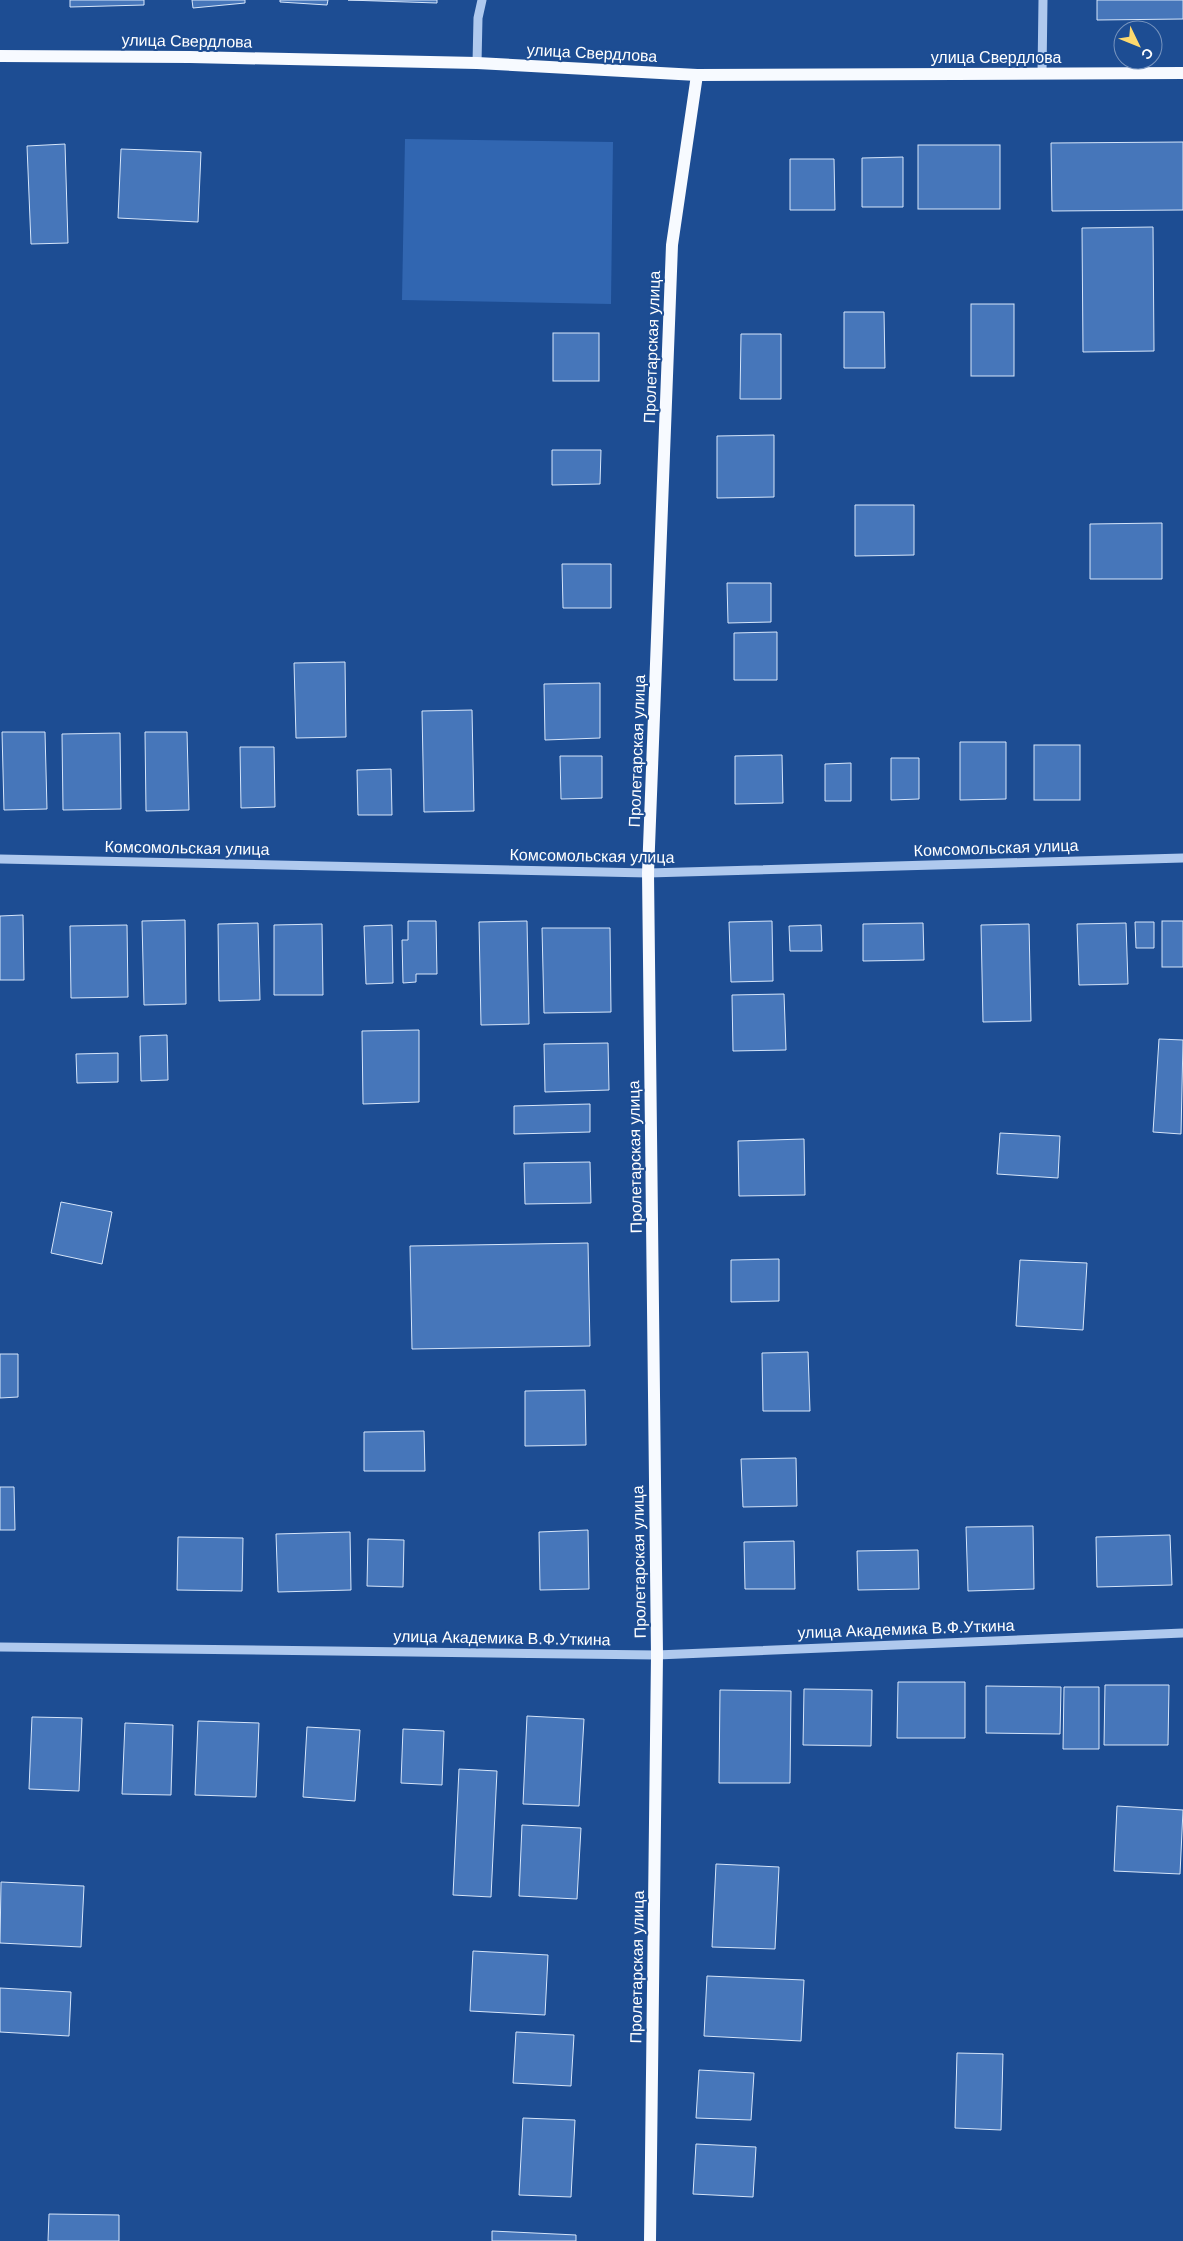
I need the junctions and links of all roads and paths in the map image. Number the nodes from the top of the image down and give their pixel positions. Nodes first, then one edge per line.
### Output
1 (482, 0) edge
2 (1043, 0) edge
3 (0, 56) edge
4 (478, 63) junction
5 (1183, 73) edge
6 (1042, 74) junction
7 (697, 75) junction
8 (1183, 858) edge
9 (0, 859) edge
10 (648, 873) junction
11 (1183, 1633) edge
12 (0, 1647) edge
13 (657, 1655) junction
14 (650, 2241) edge

1 - 4 street
2 - 6 street
3 - 4 main road, улица Свердлова
4 - 7 main road, улица Свердлова
5 - 6 main road, улица Свердлова
6 - 7 main road, улица Свердлова
7 - 10 main road, Пролетарская улица
8 - 10 street, Комсомольская улица
9 - 10 street, Комсомольская улица
10 - 13 main road, Пролетарская улица
11 - 13 street, улица Академика В.Ф.Уткина
12 - 13 street, улица Академика В.Ф.Уткина
13 - 14 main road, Пролетарская улица

